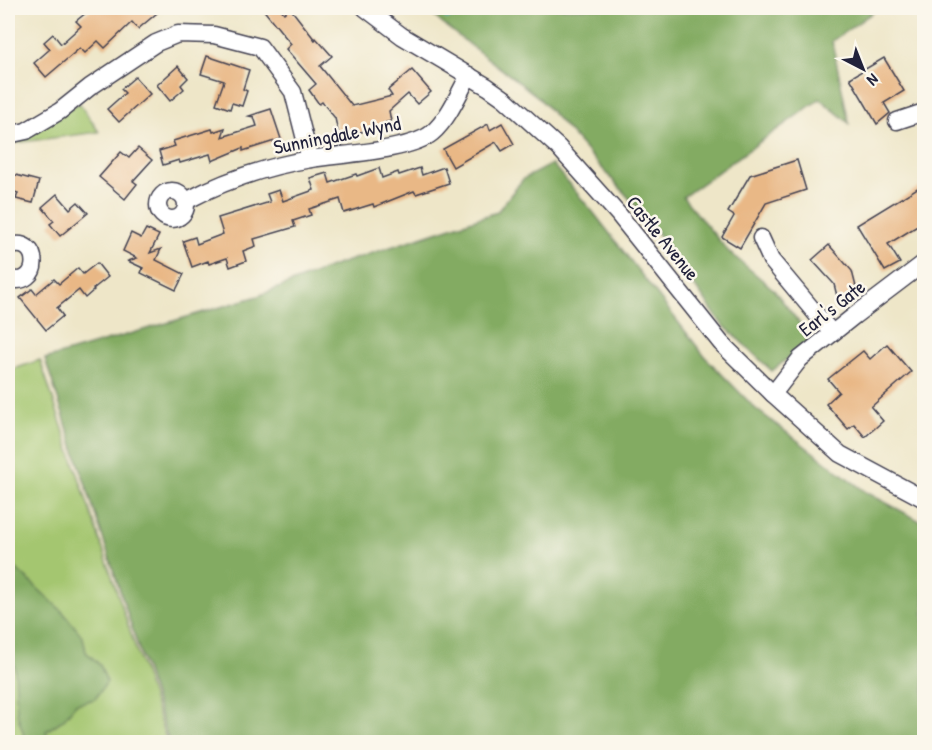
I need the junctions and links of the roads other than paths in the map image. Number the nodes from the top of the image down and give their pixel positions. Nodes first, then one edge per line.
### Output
1 (364, 8) edge
2 (468, 75) junction
3 (924, 112) edge
4 (897, 121) dead end
5 (8, 135) edge
6 (310, 159) junction
7 (186, 201) dead end
8 (761, 238) dead end
9 (8, 247) edge
10 (924, 263) edge
11 (8, 278) edge
12 (832, 333) junction
13 (773, 394) junction
14 (924, 499) edge

1 - 2 street, Castle Avenue
2 - 6 street, Sunningdale Wynd
2 - 13 street, Castle Avenue
3 - 4 street
5 - 6 street
6 - 7 street, Sunningdale Wynd
8 - 12 street
9 - 11 street
10 - 12 street, Earl's Gate
12 - 13 street, Earl's Gate
13 - 14 street, Castle Avenue

